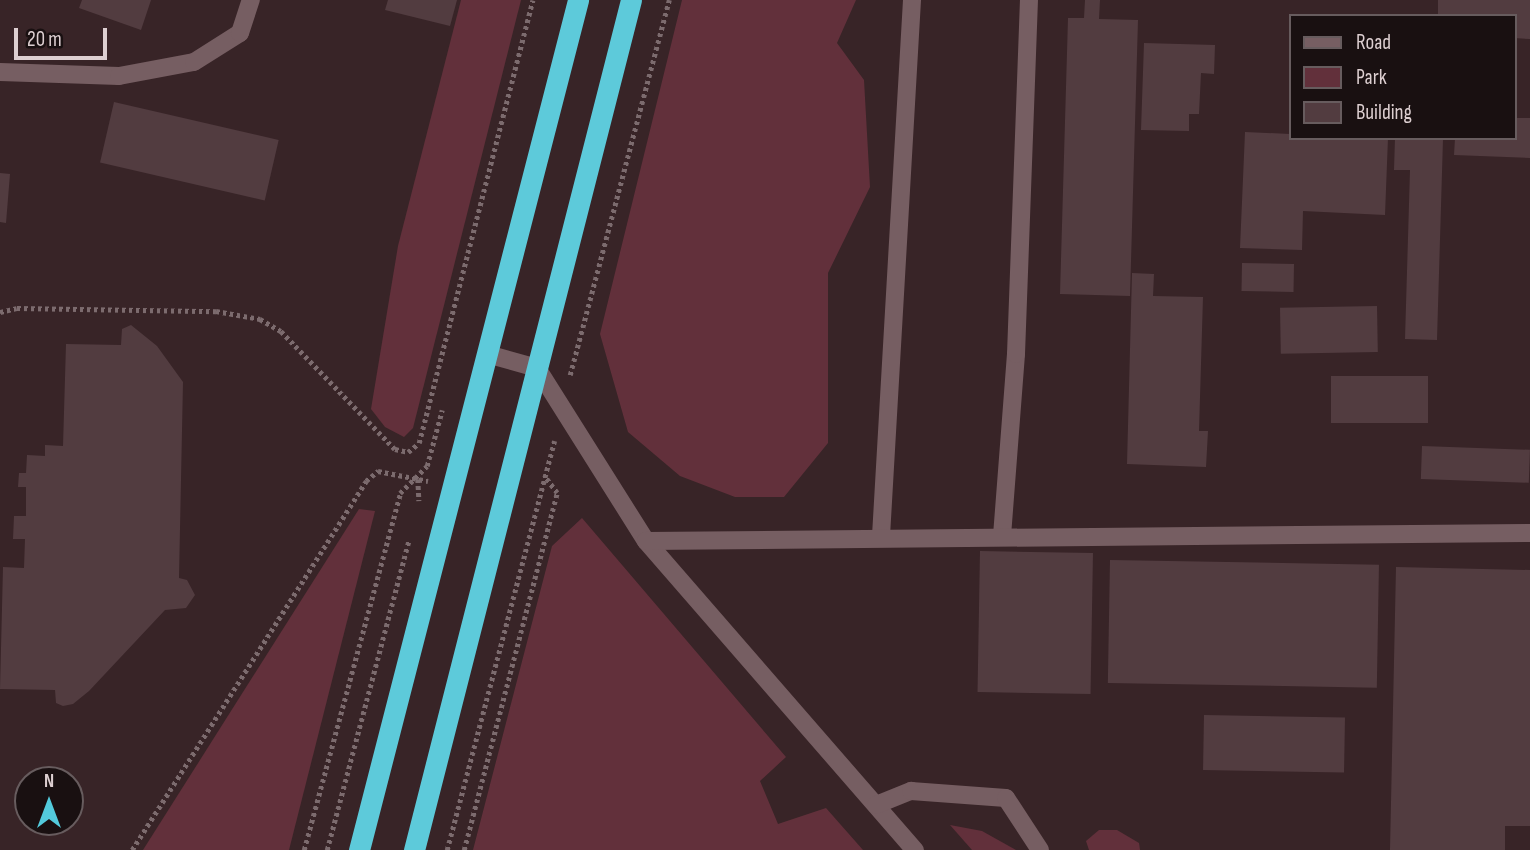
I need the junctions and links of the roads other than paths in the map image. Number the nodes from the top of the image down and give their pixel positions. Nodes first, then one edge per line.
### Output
1 (251, 0) edge
2 (578, 0) edge
3 (631, 0) edge
4 (912, 0) edge
5 (1029, 0) edge
6 (0, 72) edge
7 (487, 354) junction
8 (537, 368) junction
9 (1530, 533) edge
10 (881, 536) junction
11 (1002, 536) junction
12 (646, 541) junction
13 (876, 805) junction
14 (359, 850) edge
15 (414, 850) edge
16 (915, 850) edge
17 (1040, 850) edge

1 - 6 street
2 - 7 highway
3 - 8 highway
4 - 10 street
5 - 11 street
7 - 8 street
7 - 14 highway
8 - 12 street
8 - 15 highway
9 - 11 street
10 - 11 street
10 - 12 street
12 - 13 street
13 - 16 street
13 - 17 street

